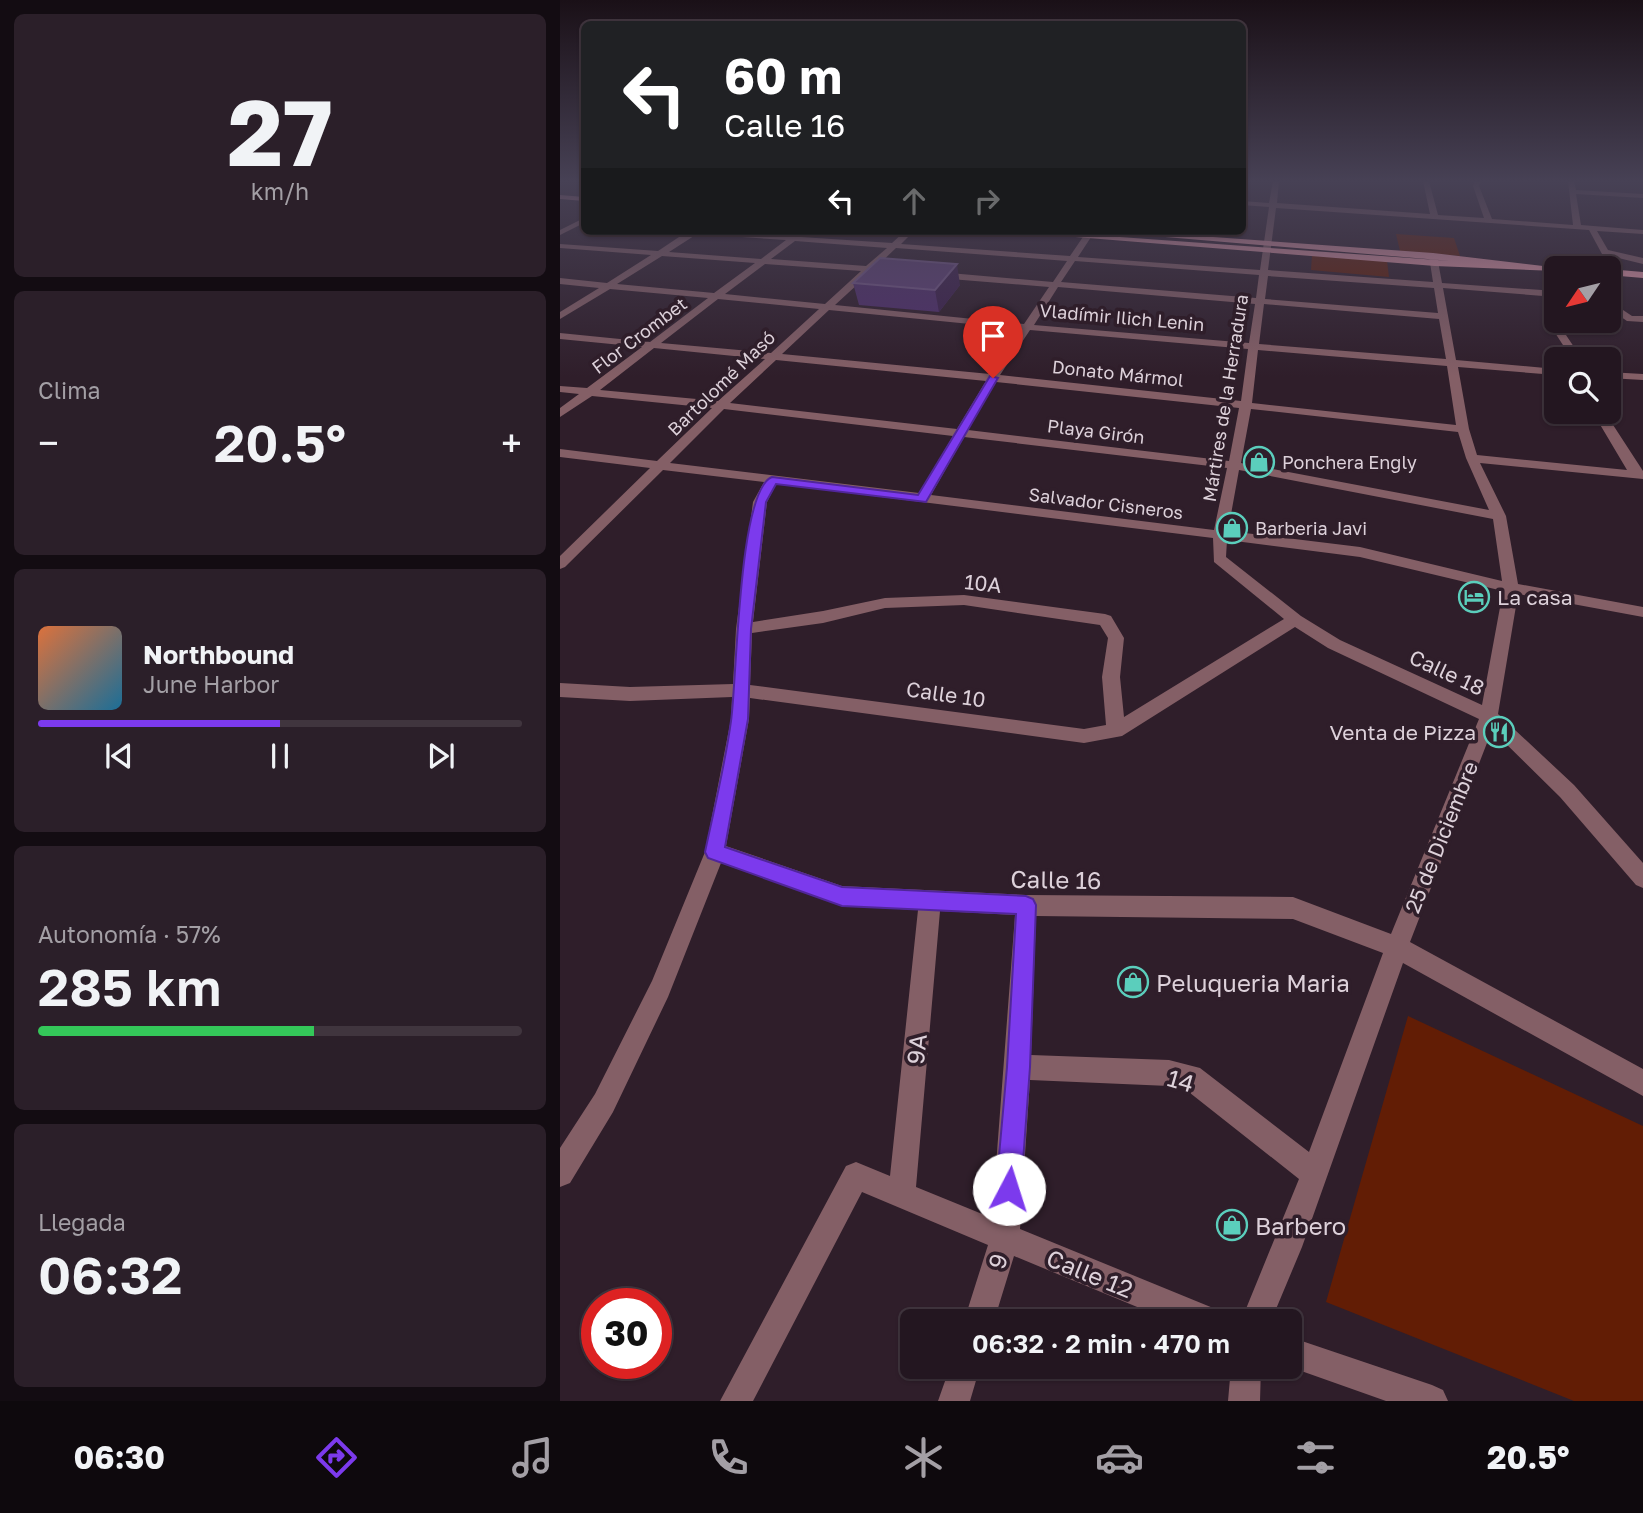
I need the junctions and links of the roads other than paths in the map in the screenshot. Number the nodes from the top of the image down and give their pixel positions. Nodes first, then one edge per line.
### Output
1 (565, 246) edge
2 (670, 246) edge
3 (782, 246) edge
4 (893, 246) edge
5 (913, 246) edge
6 (1083, 246) edge
7 (1267, 246) edge
8 (1272, 246) edge
9 (1602, 246) edge
10 (659, 253) junction
11 (1075, 258) junction
12 (1434, 260) junction
13 (761, 261) junction
14 (1643, 261) edge
15 (1544, 267) edge
16 (868, 269) junction
17 (1263, 272) junction
18 (908, 273) edge
19 (1621, 273) edge
20 (922, 274) edge
21 (1643, 275) edge
22 (560, 281) edge
23 (1058, 285) junction
24 (608, 286) junction
25 (1440, 286) junction
26 (1544, 293) edge
27 (716, 296) junction
28 (1259, 300) junction
29 (829, 306) junction
30 (1621, 312) edge
31 (560, 316) edge
32 (1443, 316) junction
33 (1643, 319) edge
34 (1028, 327) junction
35 (560, 336) edge
36 (652, 345) junction
37 (1252, 347) junction
38 (773, 357) junction
39 (1452, 365) junction
40 (1544, 371) edge
41 (1621, 376) edge
42 (1643, 377) edge
43 (993, 378) junction
44 (560, 388) edge
45 (591, 392) junction
46 (1246, 404) junction
47 (721, 405) junction
48 (560, 414) edge
49 (1606, 424) edge
50 (1464, 429) junction
51 (961, 433) junction
52 (560, 453) edge
53 (1472, 458) junction
54 (661, 465) junction
55 (1233, 465) junction
56 (1639, 474) edge
57 (772, 480) junction
58 (922, 499) junction
59 (1499, 516) junction
60 (1220, 537) junction
61 (560, 564) edge
62 (1511, 588) junction
63 (1643, 612) edge
64 (1295, 620) junction
65 (744, 629) junction
66 (560, 690) edge
67 (740, 690) junction
68 (1489, 716) junction
69 (1116, 731) junction
70 (715, 852) junction
71 (1643, 878) edge
72 (930, 903) junction
73 (1026, 905) junction
74 (1397, 947) junction
75 (1018, 1067) junction
76 (1643, 1083) edge
77 (560, 1173) edge
78 (1314, 1173) junction
79 (902, 1195) junction
80 (1005, 1238) junction
81 (983, 1309) edge
82 (1178, 1309) edge
83 (1261, 1309) edge
84 (1302, 1356) edge
85 (961, 1379) edge
86 (1245, 1379) edge
87 (736, 1401) edge
88 (954, 1401) edge
89 (1244, 1401) edge
90 (1432, 1401) edge

1 - 10 street
2 - 10 street
3 - 13 street, Flor Crombet
4 - 16 street, Bartolomé Masó
5 - 11 street
6 - 11 street
7 - 17 street, Mártires de la Herradura
8 - 12 main road
9 - 14 street
10 - 13 street
10 - 24 street
11 - 17 street
11 - 23 street
12 - 15 main road
12 - 25 street, 25 de Diciembre
13 - 16 street
13 - 27 street, Flor Crombet
16 - 18 street
16 - 29 street, Bartolomé Masó
17 - 25 street
17 - 28 street, Mártires de la Herradura
19 - 21 main road
20 - 23 street
22 - 24 street, Vladímir Ilich Lenin
23 - 28 street
23 - 34 street
24 - 27 street, Vladímir Ilich Lenin
24 - 31 street
25 - 26 street
25 - 32 street, 25 de Diciembre
27 - 29 street, Vladímir Ilich Lenin
27 - 36 street, Flor Crombet
28 - 32 street
28 - 37 street, Mártires de la Herradura
29 - 34 street, Vladímir Ilich Lenin
29 - 38 street, Bartolomé Masó
30 - 33 street
32 - 39 street, 25 de Diciembre
34 - 37 street, Vladímir Ilich Lenin
34 - 43 street
35 - 36 street, Donato Mármol
36 - 38 street, Donato Mármol
36 - 45 street, Flor Crombet
37 - 39 street, Vladímir Ilich Lenin
37 - 46 street, Mártires de la Herradura
38 - 43 street, Donato Mármol
38 - 47 street, Bartolomé Masó
39 - 40 street, Vladímir Ilich Lenin
39 - 50 street, 25 de Diciembre
41 - 42 street
43 - 46 street, Donato Mármol
43 - 51 street
44 - 45 street, Playa Girón
45 - 47 street, Playa Girón
45 - 48 street, Flor Crombet
46 - 50 street, Donato Mármol
46 - 55 street, Mártires de la Herradura
47 - 51 street, Playa Girón
47 - 54 street, Bartolomé Masó
49 - 56 street
50 - 53 street, 25 de Diciembre
51 - 55 street, Playa Girón
51 - 58 street
52 - 54 street, Salvador Cisneros
53 - 56 street
53 - 59 street, 25 de Diciembre
54 - 57 street, Salvador Cisneros
54 - 61 street, Bartolomé Masó
55 - 59 street, Playa Girón
55 - 60 street, Mártires de la Herradura
57 - 58 street, Salvador Cisneros
57 - 65 street
58 - 60 street, Salvador Cisneros
59 - 62 street, 25 de Diciembre
60 - 62 street, Salvador Cisneros
60 - 64 street, Calle 18
62 - 63 street, Salvador Cisneros
62 - 68 street, 25 de Diciembre
64 - 68 street, Calle 18
64 - 69 street, Calle 10
65 - 67 street
65 - 69 street, 10A
66 - 67 street, Calle 10
67 - 69 street, Calle 10
67 - 70 street
68 - 71 street, Calle 18
68 - 74 street, 25 de Diciembre
70 - 72 street, Calle 16
70 - 77 street
72 - 73 street, Calle 16
72 - 79 street, 9A
73 - 74 street, Calle 16
73 - 75 street, 9
74 - 76 street, Calle 16
74 - 78 street, 25 de Diciembre
75 - 78 street, 14
75 - 80 street, 9
78 - 83 street, 25 de Diciembre
79 - 80 street, Calle 12
79 - 87 street, Calle 12
80 - 81 street, 9
80 - 82 street, Calle 12
84 - 90 street
85 - 88 street
86 - 89 street

